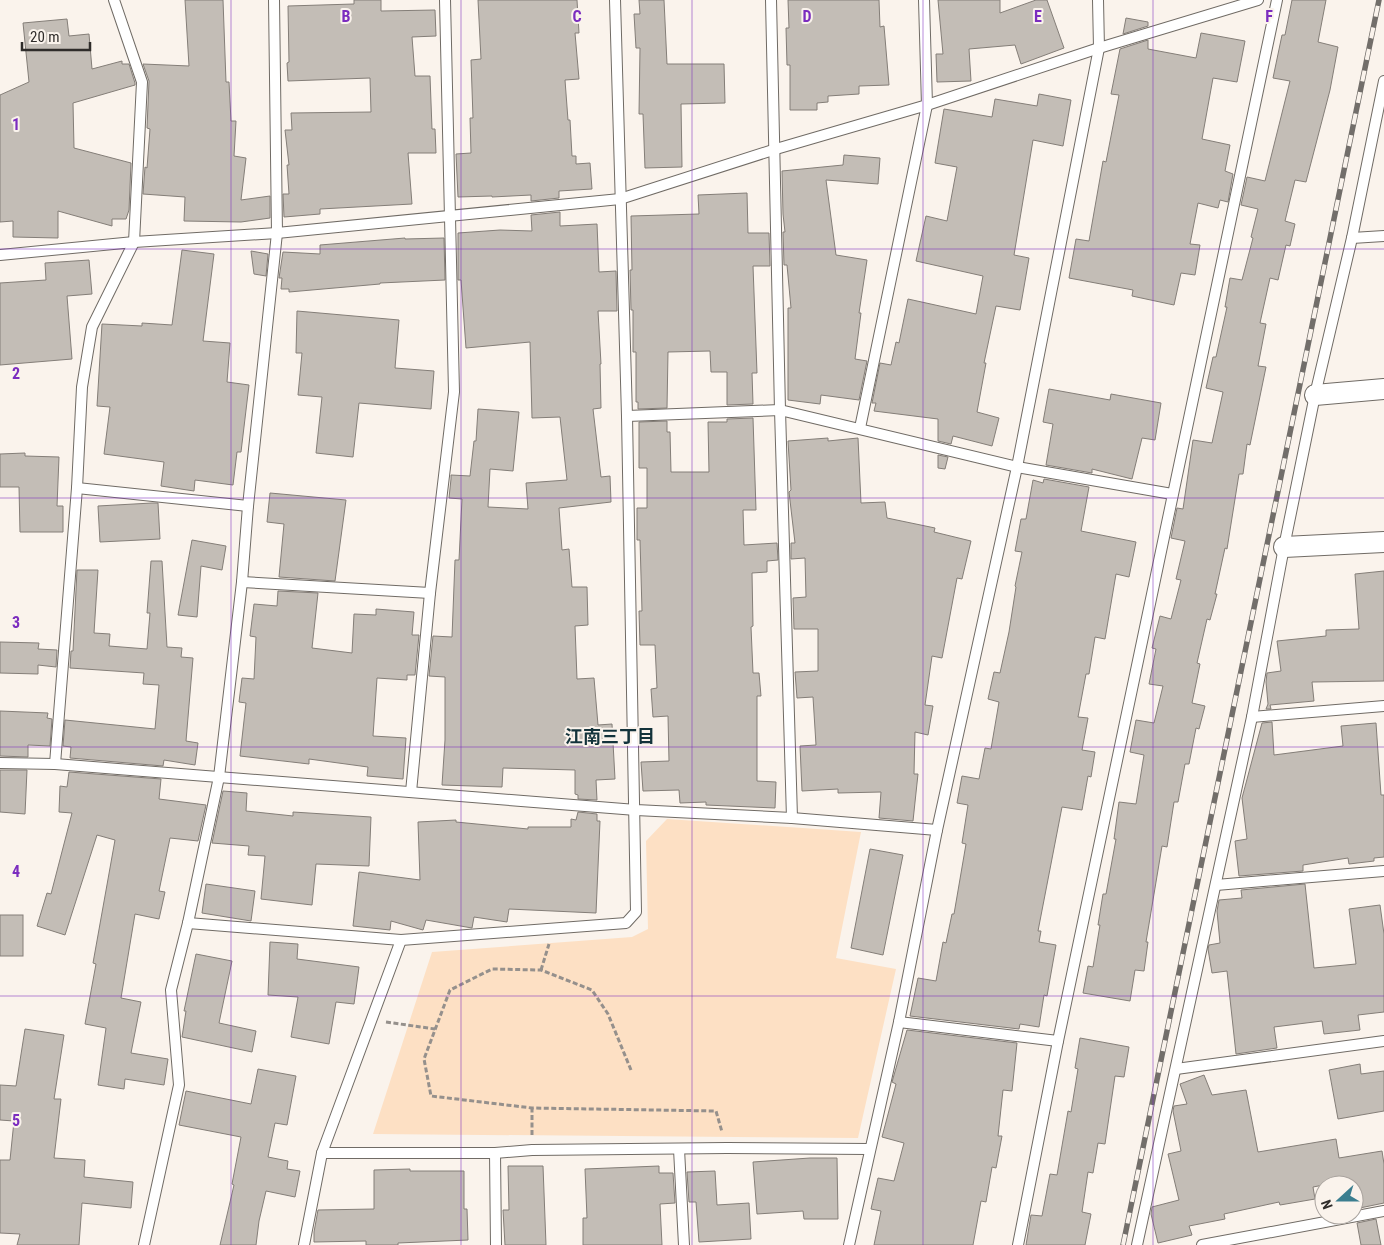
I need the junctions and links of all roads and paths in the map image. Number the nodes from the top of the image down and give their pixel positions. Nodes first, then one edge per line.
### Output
1 (114, 0) edge
2 (274, 0) edge
3 (445, 0) edge
4 (615, 0) edge
5 (771, 0) edge
6 (924, 0) edge
7 (1098, 0) edge
8 (1258, 0) edge
9 (1277, 0) edge
10 (1099, 48) junction
11 (1384, 81) edge
12 (927, 105) junction
13 (1379, 128) edge
14 (776, 149) junction
15 (620, 199) junction
16 (450, 215) junction
17 (277, 233) junction
18 (1384, 236) edge
19 (1352, 238) junction
20 (134, 242) junction
21 (0, 255) edge
22 (1384, 390) edge
23 (1315, 395) junction
24 (780, 410) junction
25 (627, 416) junction
26 (860, 428) junction
27 (1017, 466) junction
28 (77, 488) junction
29 (1172, 494) junction
30 (248, 506) junction
31 (1384, 542) edge
32 (1284, 547) junction
33 (242, 582) junction
34 (430, 593) junction
35 (1384, 706) edge
36 (1252, 717) junction
37 (0, 763) edge
38 (55, 764) junction
39 (219, 777) junction
40 (411, 792) junction
41 (636, 810) junction
42 (792, 818) junction
43 (937, 830) junction
44 (1384, 871) edge
45 (1216, 885) junction
46 (188, 923) junction
47 (554, 929) junction
48 (401, 940) junction
49 (541, 970) junction
50 (371, 1020) junction
51 (899, 1022) junction
52 (435, 1029) junction
53 (1058, 1041) junction
54 (1384, 1041) edge
55 (1176, 1069) junction
56 (631, 1070) dead end
57 (532, 1108) junction
58 (727, 1148) junction
59 (680, 1149) junction
60 (869, 1149) junction
61 (532, 1150) junction
62 (322, 1152) junction
63 (495, 1153) junction
64 (1384, 1211) edge
65 (144, 1245) edge
66 (304, 1245) edge
67 (496, 1245) edge
68 (684, 1245) edge
69 (849, 1245) edge
70 (1018, 1245) edge
71 (1137, 1245) edge
72 (1202, 1245) edge

1 - 20 lane
2 - 17 lane
3 - 16 lane
4 - 15 lane
5 - 14 lane
6 - 12 lane
7 - 10 lane
8 - 10 lane
9 - 29 lane
10 - 12 lane
10 - 27 lane
11 - 13 lane
12 - 14 lane
12 - 26 lane
13 - 19 lane
14 - 15 lane
14 - 24 lane
15 - 16 lane
15 - 25 lane
16 - 17 lane
16 - 34 lane
17 - 20 lane
17 - 30 lane
18 - 19 lane
19 - 23 lane
20 - 21 lane
20 - 28 lane
22 - 23 street
23 - 32 lane
24 - 25 lane
24 - 26 lane
24 - 42 lane
25 - 41 lane
26 - 27 lane
27 - 29 lane
27 - 43 lane
28 - 30 lane
28 - 38 lane
29 - 53 lane
30 - 33 lane
31 - 32 street
32 - 36 lane
33 - 34 lane
33 - 39 lane
34 - 40 lane
35 - 36 lane
36 - 45 lane
37 - 38 lane
38 - 39 lane
39 - 40 lane
39 - 46 lane
40 - 41 lane
41 - 42 lane
41 - 47 lane
42 - 43 lane
43 - 51 lane
44 - 45 lane
45 - 55 lane
46 - 48 lane
46 - 65 lane
47 - 48 lane
47 - 49 path
48 - 50 lane
49 - 52 path
49 - 56 path
50 - 52 path
50 - 62 lane
51 - 53 lane
51 - 60 lane
52 - 57 path
53 - 70 lane
54 - 55 lane
55 - 71 lane
57 - 58 path
57 - 61 path
58 - 59 lane
58 - 60 lane
59 - 61 lane
59 - 68 lane
60 - 69 lane
61 - 63 lane
62 - 63 lane
62 - 66 lane
63 - 67 lane
64 - 72 lane

